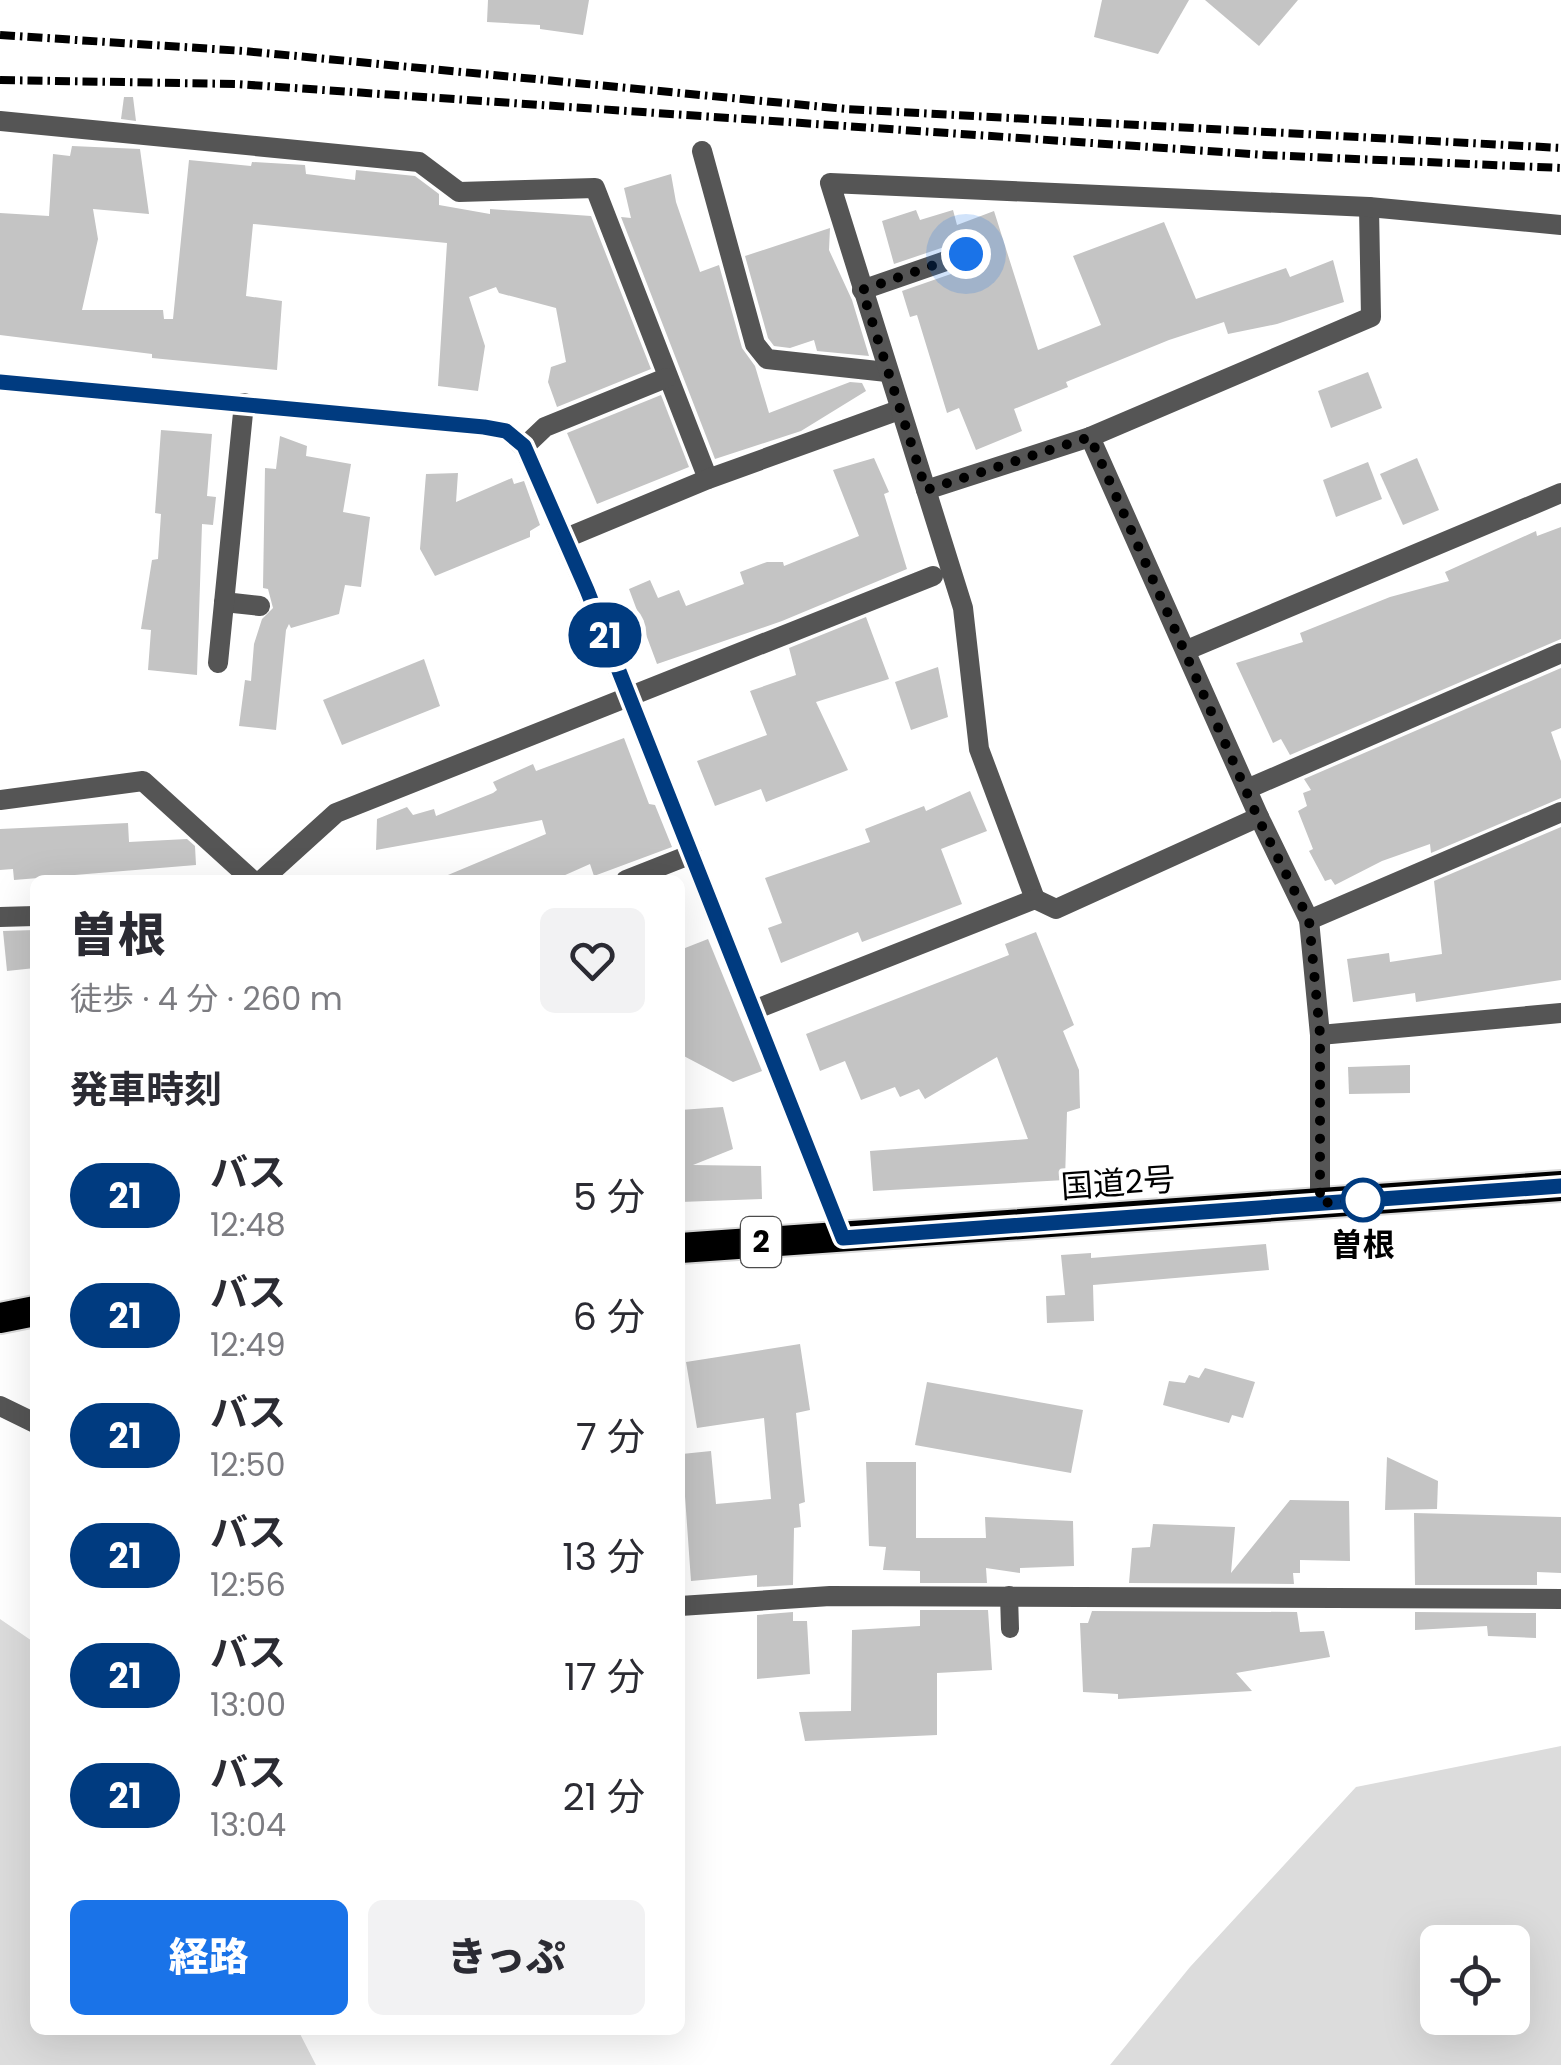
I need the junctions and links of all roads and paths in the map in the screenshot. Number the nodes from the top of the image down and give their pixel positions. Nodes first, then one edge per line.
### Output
1 (0, 121) edge
2 (702, 151) dead end
3 (1369, 207) junction
4 (1561, 225) edge
5 (966, 254) dead end
6 (862, 290) junction
7 (887, 372) junction
8 (666, 378) junction
9 (0, 382) edge
10 (244, 403) junction
11 (899, 410) junction
12 (1090, 437) junction
13 (524, 446) junction
14 (708, 480) junction
15 (926, 490) junction
16 (1561, 493) edge
17 (566, 538) junction
18 (933, 576) dead end
19 (224, 602) junction
20 (260, 606) dead end
21 (1188, 650) junction
22 (1561, 654) edge
23 (218, 663) dead end
24 (629, 695) junction
25 (1246, 789) junction
26 (0, 800) edge
27 (1561, 812) edge
28 (1258, 818) junction
29 (692, 854) junction
30 (246, 875) edge
31 (268, 875) edge
32 (639, 875) edge
33 (1035, 899) junction
34 (30, 916) edge
35 (0, 917) edge
36 (1309, 920) junction
37 (754, 1010) junction
38 (1561, 1013) edge
39 (1320, 1034) junction
40 (1561, 1186) edge
41 (1320, 1203) junction
42 (843, 1238) junction
43 (685, 1248) edge
44 (30, 1312) edge
45 (0, 1318) edge
46 (0, 1406) edge
47 (30, 1421) edge
48 (1009, 1595) junction
49 (1561, 1599) edge
50 (685, 1606) edge
51 (1010, 1629) dead end

1 - 8 street
2 - 7 street
3 - 4 street
3 - 6 street
3 - 12 street
5 - 6 street
6 - 7 street
7 - 11 street
8 - 13 street
8 - 14 street
9 - 10 street
10 - 13 street
10 - 19 street
11 - 14 street
11 - 15 street
12 - 15 street
12 - 21 street
13 - 17 street
14 - 17 street
15 - 33 street
16 - 21 street
17 - 24 street
18 - 24 street
19 - 20 street
19 - 23 street
21 - 25 street
22 - 25 street
24 - 29 street
24 - 31 street
25 - 28 street
26 - 30 street
27 - 36 street
28 - 33 street
28 - 36 street
29 - 32 street
29 - 37 street
33 - 37 street
34 - 35 street
36 - 39 street
37 - 42 street
38 - 39 street
39 - 41 street
40 - 41 highway, 国道2号 / 2
41 - 42 highway, 国道2号 / 2
42 - 43 highway, 国道2号 / 2
44 - 45 highway
46 - 47 street
48 - 49 street
48 - 50 street
48 - 51 lane

